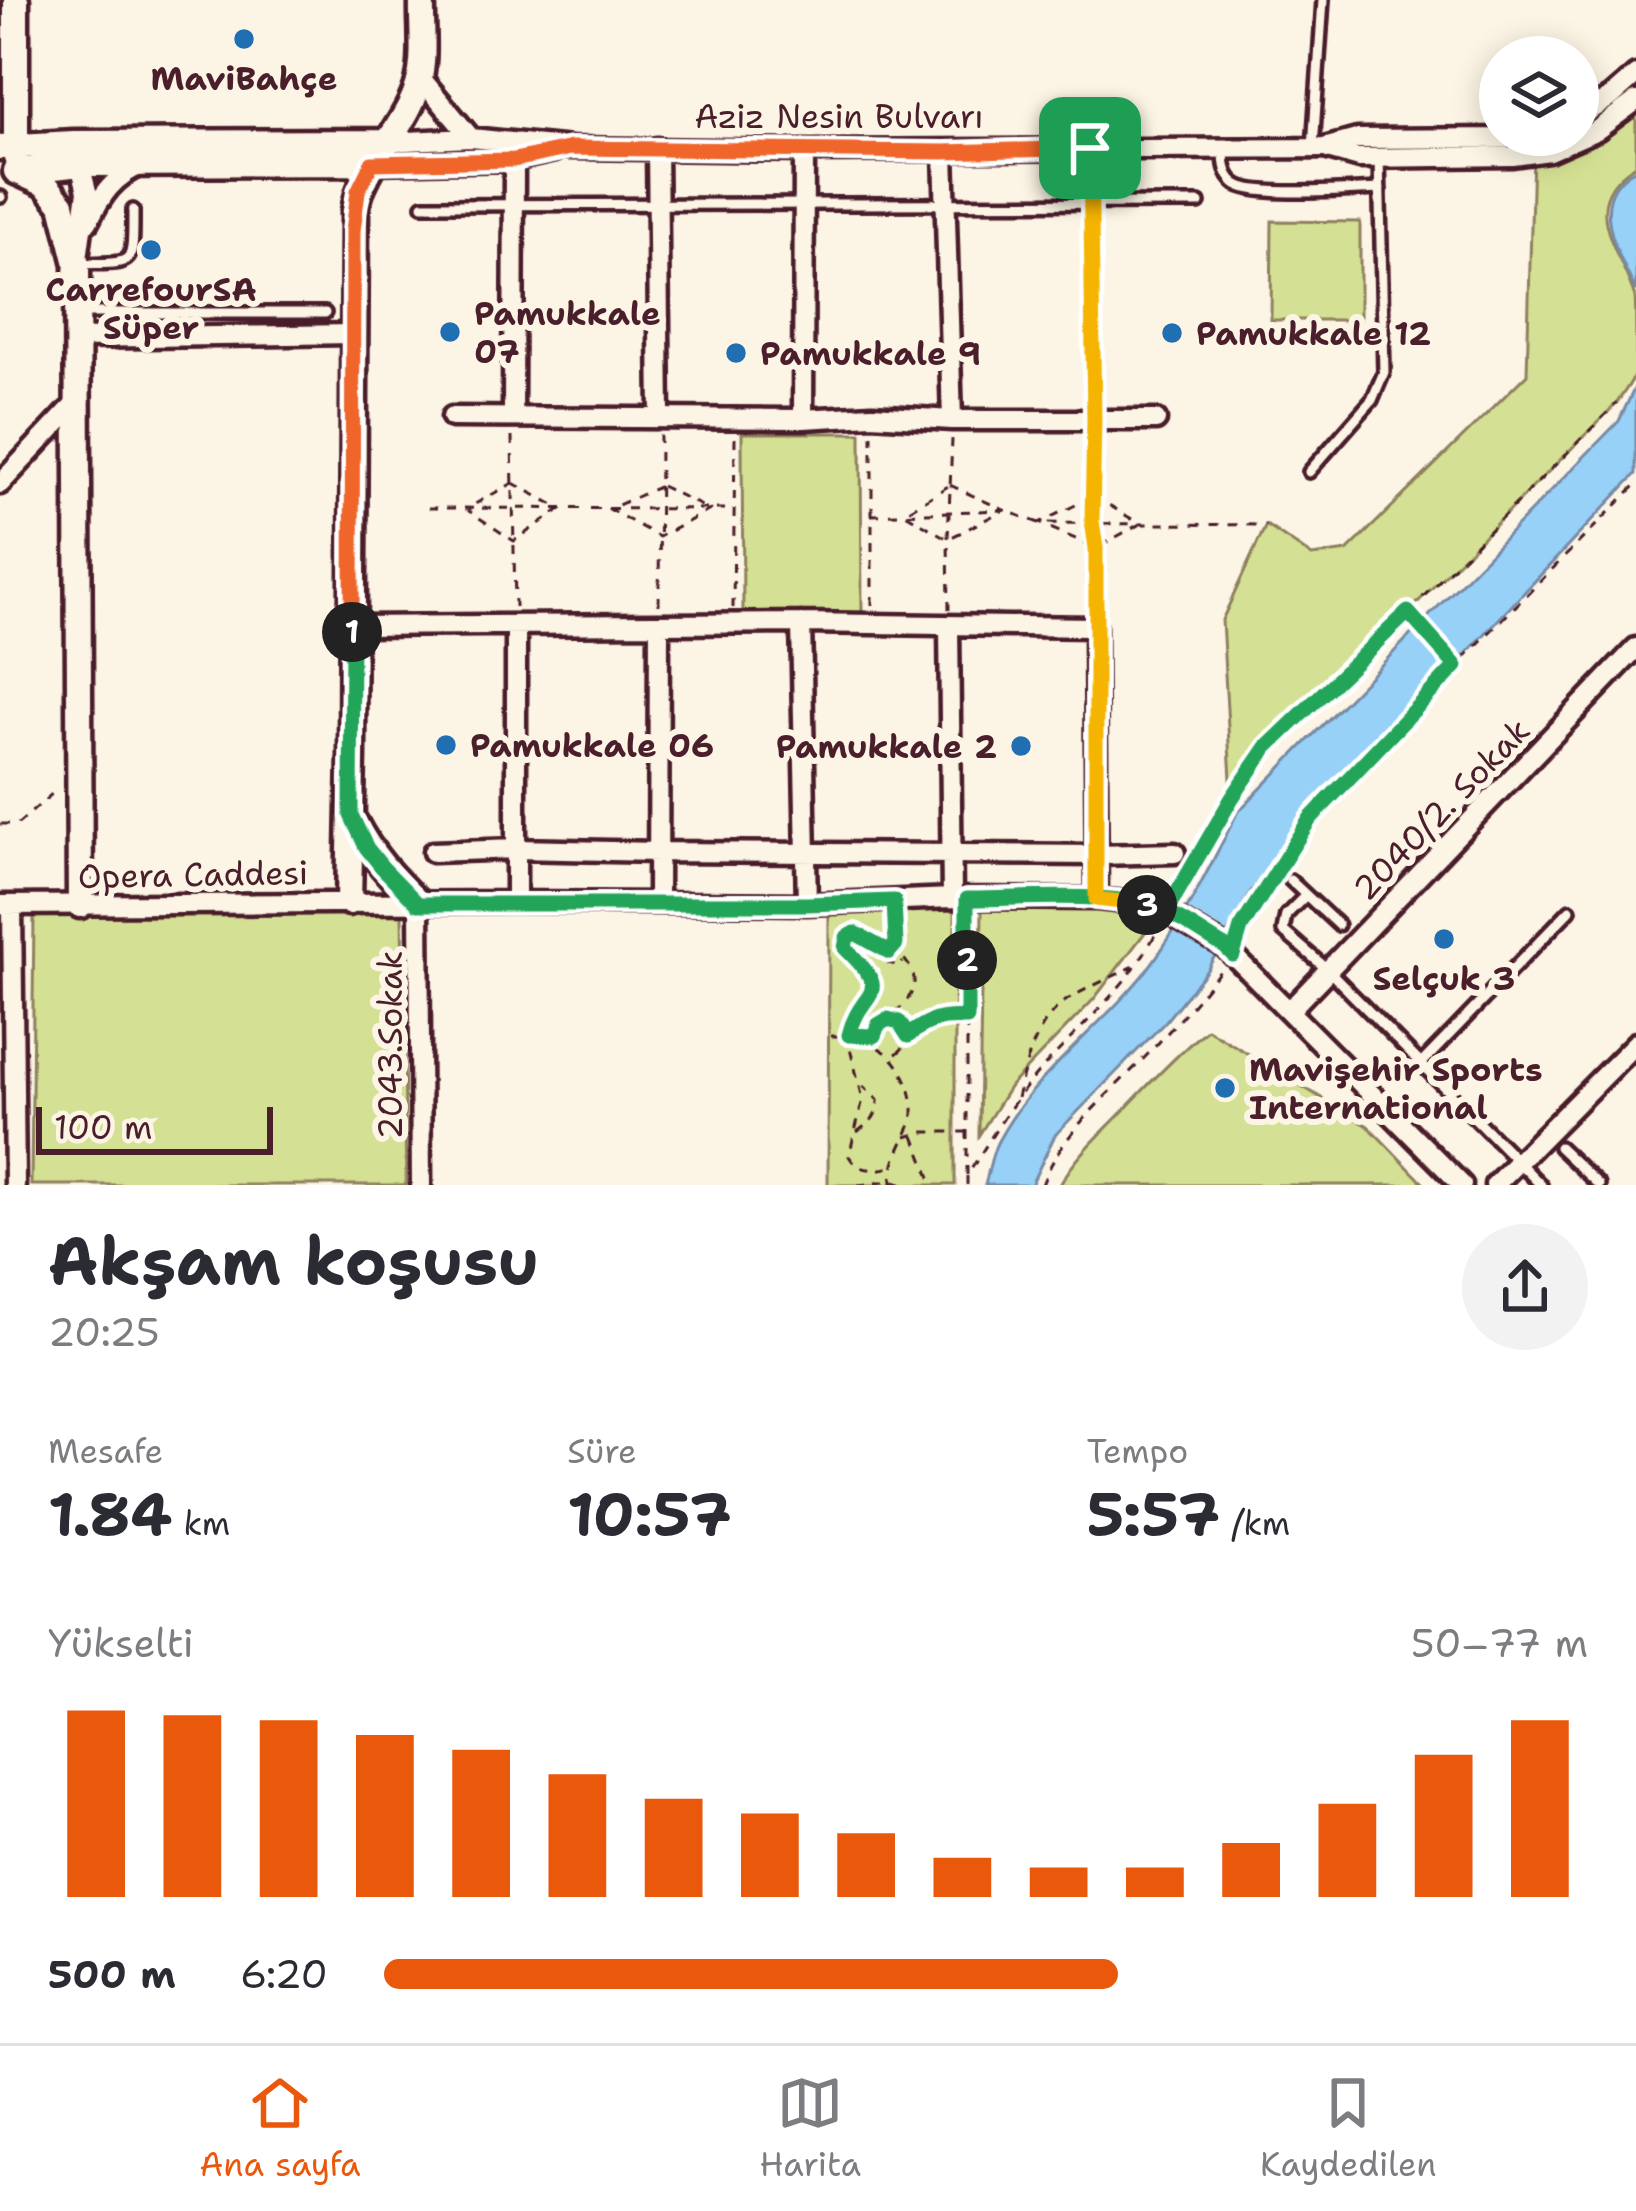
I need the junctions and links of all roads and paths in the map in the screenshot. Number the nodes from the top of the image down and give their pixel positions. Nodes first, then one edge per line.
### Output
1 (16, 0) edge
2 (422, 0) edge
3 (1323, 0) edge
4 (1636, 75) edge
5 (421, 78) junction
6 (16, 80) junction
7 (1636, 101) edge
8 (1599, 104) edge
9 (0, 108) edge
10 (471, 138) junction
11 (1479, 138) edge
12 (1224, 147) junction
13 (571, 148) junction
14 (657, 148) junction
15 (1090, 148) junction
16 (1318, 148) junction
17 (805, 151) junction
18 (944, 152) junction
19 (379, 153) junction
20 (77, 154) junction
21 (1379, 158) junction
22 (8, 159) edge
23 (514, 160) junction
24 (145, 164) junction
25 (1380, 189) junction
26 (1091, 203) junction
27 (1199, 203) dead end
28 (804, 204) junction
29 (945, 204) junction
30 (423, 205) dead end
31 (514, 205) junction
32 (658, 205) junction
33 (133, 210) dead end
34 (83, 231) junction
35 (77, 264) junction
36 (325, 313) dead end
37 (78, 326) junction
38 (353, 334) junction
39 (78, 401) junction
40 (1617, 404) dead end
41 (872, 415) junction
42 (660, 416) junction
43 (452, 417) dead end
44 (513, 417) junction
45 (735, 418) junction
46 (803, 418) junction
47 (952, 420) junction
48 (1094, 420) junction
49 (1156, 420) dead end
50 (1309, 472) dead end
51 (513, 483) junction
52 (0, 484) edge
53 (950, 485) junction
54 (1636, 485) edge
55 (661, 486) junction
56 (1094, 496) junction
57 (428, 508) dead end
58 (466, 508) junction
59 (512, 509) junction
60 (561, 509) junction
61 (609, 509) junction
62 (659, 509) junction
63 (734, 509) junction
64 (710, 510) junction
65 (1004, 510) junction
66 (950, 512) junction
67 (904, 513) junction
68 (872, 515) junction
69 (1092, 521) junction
70 (1039, 523) junction
71 (1140, 524) junction
72 (1266, 526) dead end
73 (659, 537) junction
74 (948, 539) junction
75 (514, 541) junction
76 (1096, 548) junction
77 (1408, 612) junction
78 (801, 622) junction
79 (733, 624) junction
80 (872, 624) junction
81 (659, 625) junction
82 (352, 626) junction
83 (515, 626) junction
84 (949, 626) junction
85 (1095, 627) junction
86 (1636, 648) edge
87 (1456, 666) junction
88 (55, 791) dead end
89 (351, 815) junction
90 (0, 824) edge
91 (516, 848) junction
92 (806, 851) junction
93 (434, 852) dead end
94 (658, 852) junction
95 (951, 853) junction
96 (1175, 853) dead end
97 (1097, 855) junction
98 (1290, 880) dead end
99 (1306, 895) junction
100 (959, 899) junction
101 (1096, 899) junction
102 (894, 901) junction
103 (349, 902) junction
104 (516, 902) junction
105 (658, 903) junction
106 (418, 904) junction
107 (807, 904) junction
108 (6, 905) edge
109 (80, 905) junction
110 (1570, 910) dead end
111 (1171, 915) junction
112 (1338, 925) dead end
113 (896, 944) junction
114 (1229, 951) junction
115 (889, 952) junction
116 (904, 960) junction
117 (1136, 965) junction
118 (1328, 970) junction
119 (8, 1009) edge
120 (1289, 1011) junction
121 (967, 1018) junction
122 (888, 1019) junction
123 (849, 1035) junction
124 (831, 1036) dead end
125 (874, 1036) junction
126 (908, 1036) junction
127 (1636, 1043) edge
128 (892, 1057) junction
129 (1421, 1064) junction
130 (860, 1084) junction
131 (1016, 1100) junction
132 (967, 1132) junction
133 (855, 1133) junction
134 (913, 1133) junction
135 (904, 1138) junction
136 (1559, 1147) dead end
137 (1517, 1162) junction
138 (891, 1167) junction
139 (967, 1176) junction
140 (10, 1178) edge
141 (892, 1183) edge
142 (421, 1185) edge
143 (858, 1185) edge
144 (904, 1185) edge
145 (933, 1185) edge
146 (968, 1185) edge
147 (1042, 1185) edge
148 (1462, 1185) edge
149 (1495, 1185) edge
150 (1541, 1185) edge
151 (1599, 1185) edge

1 - 6 street
2 - 5 street
3 - 16 lane
4 - 8 street
5 - 10 street
5 - 19 street
6 - 9 street
6 - 22 street
7 - 21 street, Aziz Nesin Bulvarı
10 - 13 street, Aziz Nesin Bulvarı
10 - 19 street, Aziz Nesin Bulvarı
11 - 16 street, Aziz Nesin Bulvarı
12 - 15 street, Aziz Nesin Bulvarı
12 - 16 street, Aziz Nesin Bulvarı
12 - 25 lane
13 - 14 street, Aziz Nesin Bulvarı
13 - 23 street, Aziz Nesin Bulvarı
14 - 17 street, Aziz Nesin Bulvarı
14 - 32 street
15 - 18 street, Aziz Nesin Bulvarı
15 - 26 path
16 - 21 street, Aziz Nesin Bulvarı
17 - 18 street, Aziz Nesin Bulvarı
17 - 28 street
18 - 29 street
19 - 20 street, Aziz Nesin Bulvarı
19 - 23 street, Aziz Nesin Bulvarı
19 - 24 street, Aziz Nesin Bulvarı
19 - 38 street
20 - 22 street, Aziz Nesin Bulvarı
20 - 24 street, Aziz Nesin Bulvarı
20 - 34 street
21 - 25 lane
22 - 35 street
23 - 31 street
24 - 34 street
25 - 50 lane
26 - 27 lane
26 - 29 lane
26 - 48 path
28 - 29 lane
28 - 32 lane
28 - 46 street
29 - 47 street
30 - 31 lane
31 - 32 lane
31 - 44 street
32 - 42 street
33 - 35 lane
34 - 35 street
35 - 37 street
36 - 37 lane
37 - 38 street
37 - 39 street
38 - 82 street
39 - 52 street
39 - 109 street
40 - 77 path
41 - 46 street
41 - 47 street
41 - 68 path
42 - 44 street
42 - 45 street
42 - 55 path
43 - 44 street
44 - 51 path
45 - 46 street
45 - 63 path
47 - 48 street
47 - 53 path
48 - 49 street
48 - 56 path
51 - 58 path
51 - 59 path
51 - 60 path
53 - 65 path
53 - 66 path
53 - 67 path
54 - 87 path
55 - 61 path
55 - 62 path
55 - 64 path
56 - 69 path
56 - 70 path
56 - 71 path
57 - 58 path
58 - 59 path
58 - 75 path
59 - 60 path
59 - 75 path
60 - 61 path
60 - 75 path
61 - 62 path
61 - 73 path
62 - 64 path
62 - 73 path
63 - 64 path
63 - 79 path
64 - 73 path
65 - 66 path
65 - 70 path
65 - 74 path
66 - 67 path
66 - 74 path
67 - 68 path
67 - 74 path
68 - 80 path
69 - 70 path
69 - 71 path
69 - 76 path
70 - 76 path
71 - 72 path
71 - 76 path
73 - 81 path
74 - 84 path
75 - 83 path
76 - 85 path
77 - 87 path
77 - 111 path
78 - 79 street
78 - 80 street
78 - 92 street
79 - 81 street
80 - 84 street
81 - 83 street
81 - 94 street
82 - 83 street
82 - 89 street
83 - 91 street
84 - 85 street
84 - 95 street
85 - 97 street
86 - 118 street, 2040/2. Sokak
87 - 114 path
88 - 90 path
89 - 103 street
89 - 106 street
91 - 93 street
91 - 94 street
91 - 104 street
92 - 94 street
92 - 95 street
92 - 107 street
94 - 105 street
95 - 97 street
95 - 100 street
96 - 97 street
97 - 101 street
98 - 99 lane
99 - 112 lane
99 - 118 lane
100 - 101 street, Opera Caddesi
100 - 102 street, Opera Caddesi
100 - 121 path
101 - 111 street, Opera Caddesi
102 - 107 street, Opera Caddesi
102 - 113 path
103 - 106 street, Opera Caddesi
103 - 109 street, Opera Caddesi
104 - 105 street, Opera Caddesi
104 - 106 street, Opera Caddesi
105 - 107 street, Opera Caddesi
106 - 142 street, 2043.Sokak
108 - 109 street, Opera Caddesi
108 - 119 street
110 - 129 lane
111 - 114 street, Opera Caddesi
111 - 117 path
113 - 115 path
113 - 116 path
114 - 120 street, Opera Caddesi
114 - 147 path
115 - 116 path
115 - 123 path
116 - 122 path
117 - 131 path
117 - 131 path
118 - 120 street, 2040/2. Sokak
118 - 129 lane
119 - 140 street
120 - 148 street, Opera Caddesi
121 - 126 path
121 - 132 path
122 - 125 path
122 - 126 path
123 - 124 path
123 - 125 path
123 - 130 path
125 - 128 path
126 - 128 path
127 - 137 street
128 - 135 path
129 - 137 lane
130 - 133 path
130 - 133 path
131 - 139 path
132 - 134 path
132 - 139 path
133 - 138 path
134 - 135 path
134 - 145 path
135 - 138 path
136 - 151 lane
137 - 149 street
137 - 150 lane
138 - 141 path
139 - 146 path
141 - 143 path
141 - 144 path

